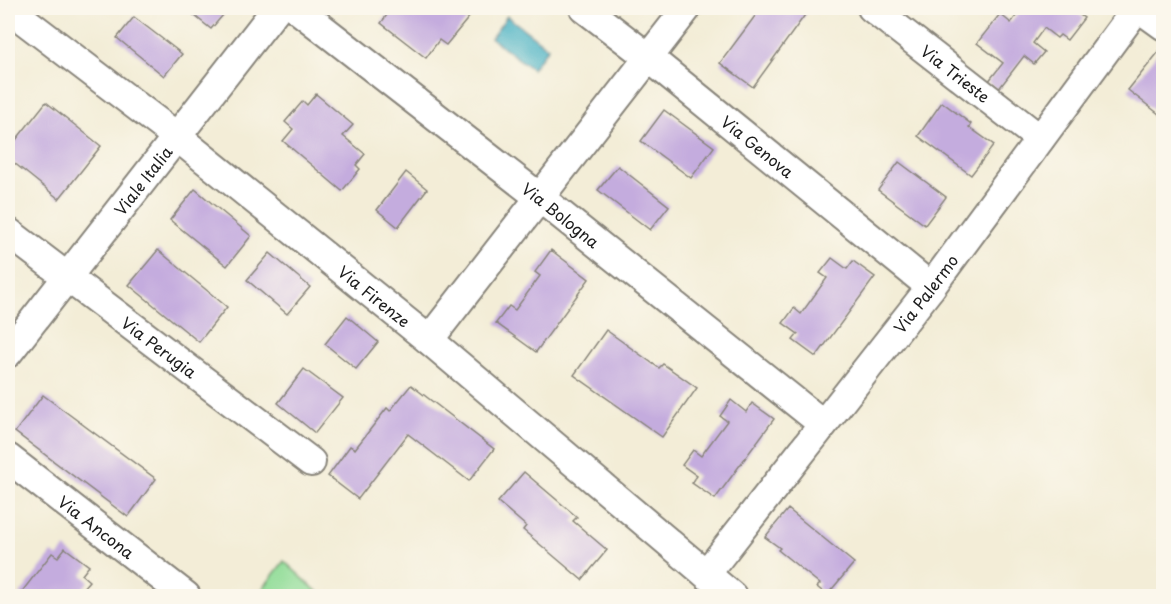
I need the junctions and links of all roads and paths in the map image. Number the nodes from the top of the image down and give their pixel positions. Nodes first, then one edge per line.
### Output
1 (8, 8) edge
2 (277, 8) edge
3 (296, 8) edge
4 (584, 8) edge
5 (687, 8) edge
6 (872, 8) edge
7 (1138, 8) edge
8 (1164, 26) edge
9 (648, 57) junction
10 (176, 136) junction
11 (1040, 139) junction
12 (539, 197) junction
13 (8, 232) edge
14 (66, 277) junction
15 (931, 286) junction
16 (429, 340) junction
17 (8, 353) edge
18 (823, 424) junction
19 (8, 458) edge
20 (311, 462) dead end
21 (706, 574) junction
22 (186, 597) edge
23 (732, 597) edge

1 - 10 street, Via Firenze
2 - 10 street, Viale Italia
3 - 12 street, Via Bologna
4 - 9 street, Via Genova
5 - 9 street
6 - 11 street, Via Trieste
7 - 8 street
7 - 11 street, Via Palermo
9 - 12 street
9 - 15 street, Via Genova
10 - 14 street, Viale Italia
10 - 16 street, Via Firenze
11 - 15 street, Via Palermo
12 - 16 street
12 - 18 street, Via Bologna
13 - 14 street, Via Perugia
14 - 17 street, Viale Italia
14 - 20 street, Via Perugia
15 - 18 street, Via Palermo
16 - 21 street, Via Firenze
18 - 21 street, Via Palermo
19 - 22 street, Via Ancona
21 - 23 street, Via Firenze

